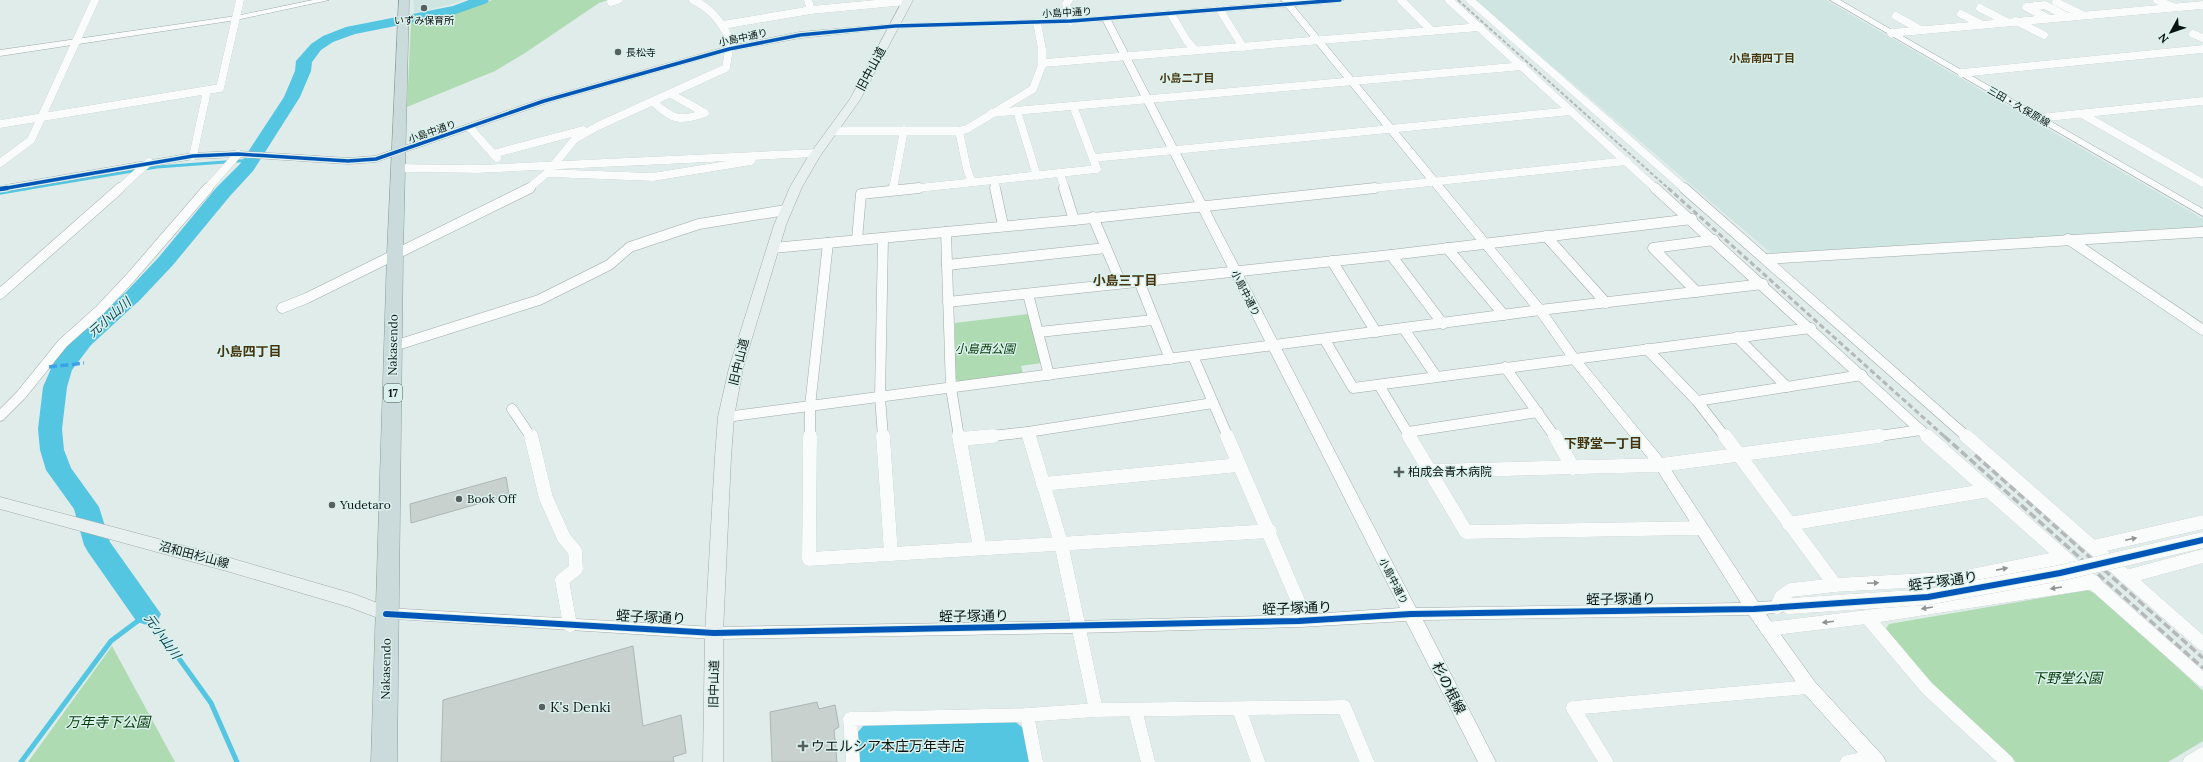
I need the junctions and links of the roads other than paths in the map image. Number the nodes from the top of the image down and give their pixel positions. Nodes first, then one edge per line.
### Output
1 (96, 0) edge
2 (240, 0) edge
3 (325, 0) edge
4 (404, 0) edge
5 (693, 0) edge
6 (808, 0) edge
7 (908, 0) edge
8 (1069, 0) edge
9 (1340, 0) edge
10 (1401, 0) edge
11 (1449, 0) edge
12 (1470, 0) edge
13 (1834, 0) edge
14 (2157, 0) edge
15 (2194, 0) edge
16 (1287, 2) edge
17 (2056, 2) dead end
18 (2203, 4) edge
19 (1980, 8) dead end
20 (2174, 8) junction
21 (811, 10) junction
22 (1220, 10) junction
23 (1171, 14) junction
24 (1961, 14) dead end
25 (1896, 16) dead end
26 (2083, 16) junction
27 (2068, 17) junction
28 (236, 18) junction
29 (2049, 18) junction
30 (1106, 19) junction
31 (1071, 21) junction
32 (2016, 21) junction
33 (2008, 22) junction
34 (1037, 23) junction
35 (723, 24) junction
36 (1982, 24) junction
37 (895, 26) junction
38 (1480, 27) junction
39 (1921, 30) junction
40 (1432, 31) junction
41 (1891, 33) junction
42 (2193, 34) dead end
43 (2044, 35) dead end
44 (2203, 38) edge
45 (1317, 41) junction
46 (76, 42) junction
47 (1243, 47) junction
48 (729, 49) junction
49 (1196, 50) junction
50 (2203, 50) edge
51 (0, 53) edge
52 (1125, 57) junction
53 (1044, 63) junction
54 (1523, 66) junction
55 (1962, 73) junction
56 (1352, 80) junction
57 (207, 91) junction
58 (671, 94) junction
59 (1147, 99) junction
60 (2203, 100) edge
61 (653, 102) junction
62 (1072, 106) junction
63 (1017, 111) junction
64 (1572, 111) junction
65 (992, 113) junction
66 (2082, 114) junction
67 (42, 117) junction
68 (2040, 118) junction
69 (0, 124) edge
70 (598, 126) junction
71 (470, 128) junction
72 (1388, 128) junction
73 (904, 130) junction
74 (833, 131) junction
75 (959, 131) junction
76 (1173, 149) junction
77 (816, 153) junction
78 (243, 154) junction
79 (493, 154) junction
80 (779, 154) junction
81 (193, 156) junction
82 (1094, 158) junction
83 (398, 160) junction
84 (1627, 161) junction
85 (149, 162) junction
86 (0, 163) edge
87 (555, 165) junction
88 (505, 168) junction
89 (548, 173) junction
90 (1060, 174) junction
91 (1037, 176) junction
92 (994, 181) junction
93 (1433, 181) junction
94 (972, 182) junction
95 (2203, 183) edge
96 (0, 189) edge
97 (893, 190) junction
98 (1202, 206) junction
99 (786, 210) junction
100 (2203, 213) edge
101 (1093, 217) junction
102 (1692, 219) junction
103 (1074, 220) junction
104 (1003, 225) junction
105 (946, 232) junction
106 (2203, 232) edge
107 (1546, 236) junction
108 (883, 238) junction
109 (2068, 239) junction
110 (857, 240) junction
111 (1714, 240) junction
112 (828, 243) junction
113 (1484, 243) junction
114 (773, 248) junction
115 (1106, 248) junction
116 (1447, 248) junction
117 (395, 254) junction
118 (1391, 256) junction
119 (1767, 259) junction
120 (1332, 261) junction
121 (947, 265) junction
122 (1235, 271) junction
123 (1139, 281) junction
124 (1121, 282) junction
125 (1763, 284) junction
126 (1697, 292) junction
127 (0, 294) edge
128 (1028, 294) junction
129 (948, 302) junction
130 (1606, 303) junction
131 (282, 308) dead end
132 (1540, 310) junction
133 (1504, 315) junction
134 (1153, 320) junction
135 (1443, 324) junction
136 (1811, 328) junction
137 (1404, 329) junction
138 (2203, 330) edge
139 (1039, 332) junction
140 (1376, 332) junction
141 (1737, 337) junction
142 (1324, 340) junction
143 (1273, 345) junction
144 (394, 346) junction
145 (1648, 349) junction
146 (1193, 356) junction
147 (1170, 359) junction
148 (1575, 360) junction
149 (1505, 367) junction
150 (1049, 375) junction
151 (1862, 375) junction
152 (1436, 376) junction
153 (1379, 385) junction
154 (1787, 387) junction
155 (951, 388) junction
156 (880, 397) junction
157 (1697, 401) junction
158 (1213, 403) junction
159 (810, 406) junction
160 (512, 410) dead end
161 (1538, 412) junction
162 (0, 416) edge
163 (726, 416) junction
164 (1921, 430) junction
165 (1028, 432) junction
166 (1408, 432) junction
167 (960, 439) junction
168 (1740, 454) junction
169 (1239, 465) junction
170 (1661, 465) junction
171 (1573, 468) junction
172 (1431, 471) junction
173 (1043, 484) junction
174 (1989, 490) junction
175 (0, 503) edge
176 (2203, 522) edge
177 (1789, 524) junction
178 (1700, 528) junction
179 (1270, 531) junction
180 (2203, 540) edge
181 (1062, 543) junction
182 (2093, 547) junction
183 (980, 548) junction
184 (891, 554) junction
185 (2203, 556) edge
186 (2064, 557) junction
187 (2126, 577) junction
188 (2094, 582) junction
189 (1834, 585) junction
190 (1784, 607) junction
191 (1301, 608) dead end
192 (1754, 609) junction
193 (386, 614) junction
194 (1411, 614) junction
195 (1867, 617) junction
196 (570, 625) junction
197 (1078, 627) junction
198 (1767, 629) junction
199 (714, 633) junction
200 (2203, 644) edge
201 (2203, 680) edge
202 (1809, 687) junction
203 (1240, 709) junction
204 (1096, 710) junction
205 (1135, 710) junction
206 (1027, 715) junction
207 (2203, 754) edge
208 (1874, 760) edge
209 (384, 762) edge
210 (712, 762) edge
211 (853, 762) edge
212 (1036, 762) edge
213 (1148, 762) edge
214 (1258, 762) edge
215 (1367, 762) edge
216 (1487, 762) edge
217 (1606, 762) edge
218 (1847, 762) edge
219 (2008, 762) edge
220 (2190, 762) edge

1 - 46 street
2 - 28 street
3 - 28 street
4 - 83 highway, Nakasendo / 17
5 - 35 street
6 - 21 street
7 - 21 street
7 - 37 main road, 旧中山道
8 - 31 street
9 - 16 street
10 - 40 street
11 - 38 street
12 - 119 street
13 - 41 street, 三田・久保原線
14 - 20 street
15 - 18 street
16 - 22 street
16 - 45 street
17 - 26 street
18 - 20 street
19 - 33 street
20 - 26 street
21 - 35 street
22 - 23 street
22 - 47 street
23 - 30 street
23 - 49 street
24 - 36 street
25 - 39 street
26 - 27 street
27 - 29 street
27 - 29 street
28 - 46 street
28 - 57 street
29 - 32 street
30 - 31 street, 小島中通り
30 - 52 street, 小島中通り
31 - 34 street, 小島中通り
32 - 33 street
32 - 43 street
33 - 36 street
34 - 37 street, 小島中通り
34 - 53 street
35 - 48 street
36 - 39 street
37 - 48 street, 小島中通り
37 - 74 main road, 旧中山道
38 - 40 street
38 - 54 street
39 - 41 street
40 - 45 street
41 - 55 street, 三田・久保原線
42 - 44 street
45 - 47 street
45 - 56 street
46 - 51 street
46 - 67 street
47 - 49 street
48 - 58 street
48 - 71 street, 小島中通り
49 - 52 street
50 - 55 street
52 - 53 street
52 - 59 street, 小島中通り
53 - 65 street
54 - 56 street
54 - 64 street
55 - 68 street, 三田・久保原線
56 - 59 street
56 - 72 street
57 - 67 street
57 - 81 street
58 - 61 street
58 - 61 street
59 - 62 street
59 - 76 street, 小島中通り
60 - 66 street
61 - 70 street
62 - 63 street
62 - 82 street
63 - 65 street
63 - 91 street
64 - 72 street
64 - 84 street
65 - 75 street
66 - 68 street
66 - 95 street
67 - 69 street
67 - 86 street
68 - 100 street, 三田・久保原線
70 - 79 street
70 - 87 street
71 - 79 street
71 - 83 street, 小島中通り
72 - 76 street
72 - 93 street
73 - 74 street
73 - 75 street
73 - 97 street
74 - 77 main road, 旧中山道
75 - 94 street
76 - 82 street
76 - 98 street, 小島中通り
77 - 80 street
77 - 99 main road, 旧中山道
78 - 81 street, 小島中通り
78 - 83 street, 小島中通り
78 - 162 street
79 - 88 street
80 - 87 street
80 - 89 street
81 - 85 street, 小島中通り
82 - 90 street
83 - 88 street
83 - 117 highway, Nakasendo / 17
84 - 93 street
84 - 102 street
85 - 96 street, 小島中通り
85 - 127 street
87 - 88 street
87 - 89 street
89 - 117 street
90 - 91 street
90 - 103 street
91 - 92 street
92 - 94 street
92 - 104 street
93 - 98 street
93 - 113 street
94 - 97 street
97 - 110 street
98 - 101 street
98 - 122 street, 小島中通り
99 - 114 main road, 旧中山道
99 - 144 street
101 - 103 street
101 - 115 street
102 - 107 street
102 - 111 street
103 - 104 street
104 - 105 street
105 - 108 street
105 - 121 street
106 - 109 street
107 - 113 street
107 - 130 street
108 - 110 street
108 - 156 street
109 - 119 street
109 - 138 street
110 - 112 street
111 - 125 street
111 - 126 street
112 - 114 street
112 - 159 street
113 - 116 street
113 - 132 street
114 - 163 main road, 旧中山道
115 - 121 street
115 - 124 street
116 - 118 street
116 - 133 street
117 - 131 street
117 - 144 highway, Nakasendo / 17
118 - 120 street
118 - 135 street
119 - 182 street
120 - 122 street
120 - 140 street
121 - 129 street
122 - 123 street
122 - 143 street, 小島中通り
123 - 124 street
123 - 134 street
124 - 128 street
125 - 126 street
125 - 136 street
126 - 130 street
128 - 129 street
128 - 139 street
129 - 155 street
130 - 132 street
132 - 133 street
132 - 148 street
133 - 135 street
134 - 139 street
134 - 147 street
135 - 137 street
136 - 141 street
136 - 151 street
137 - 140 street
137 - 152 street
139 - 150 street
140 - 142 street
141 - 145 street
141 - 154 street
142 - 143 street
142 - 153 street
143 - 146 street
143 - 194 street, 小島中通り
144 - 193 highway, Nakasendo / 17
145 - 148 street
145 - 157 street
146 - 147 street
146 - 158 street
147 - 150 street
148 - 149 street
148 - 170 street
149 - 152 street
149 - 161 street
150 - 155 street
151 - 154 street
151 - 164 street
152 - 153 street
153 - 166 street
154 - 157 street
155 - 156 street
155 - 167 street
156 - 159 street
156 - 184 street
157 - 168 street
158 - 165 street
158 - 169 street
159 - 163 street
159 - 184 street
160 - 196 street
161 - 166 street
161 - 171 street
163 - 199 main road, 旧中山道
164 - 168 street
164 - 174 street
165 - 167 street
165 - 173 street
166 - 172 street
167 - 183 street
168 - 170 street
168 - 177 street
169 - 173 street
169 - 179 street
170 - 171 street
170 - 178 street
171 - 172 street
172 - 178 street
173 - 181 street
174 - 177 street
174 - 186 street
175 - 193 main road, 沼和田杉山線
182 -> 176 street
177 - 189 street
178 - 192 street
179 - 181 street
179 - 191 street
180 - 190 street, 蛭子塚通り, bridge
181 - 183 street
181 - 197 street
182 - 187 street
183 - 184 street
185 - 187 street
186 - 188 street
189 -> 186 street
187 - 200 street
188 -> 195 street
188 - 201 street
189 - 190 street
190 - 192 street, 蛭子塚通り
192 - 194 street, 蛭子塚通り
192 - 198 street
193 - 196 street, 蛭子塚通り
193 - 209 highway, Nakasendo / 17
194 - 197 street, 蛭子塚通り
194 - 216 street, 杉の根線
195 -> 198 street
195 - 219 street
196 - 199 street, 蛭子塚通り
197 - 199 street, 蛭子塚通り
197 - 204 street
198 - 202 street
199 - 210 main road, 旧中山道
202 - 208 street
202 - 217 street
203 - 205 street
203 - 214 street
203 - 215 street
204 - 205 street
204 - 206 street
205 - 213 street
206 - 211 street
206 - 212 street
207 - 220 street
208 - 218 street

